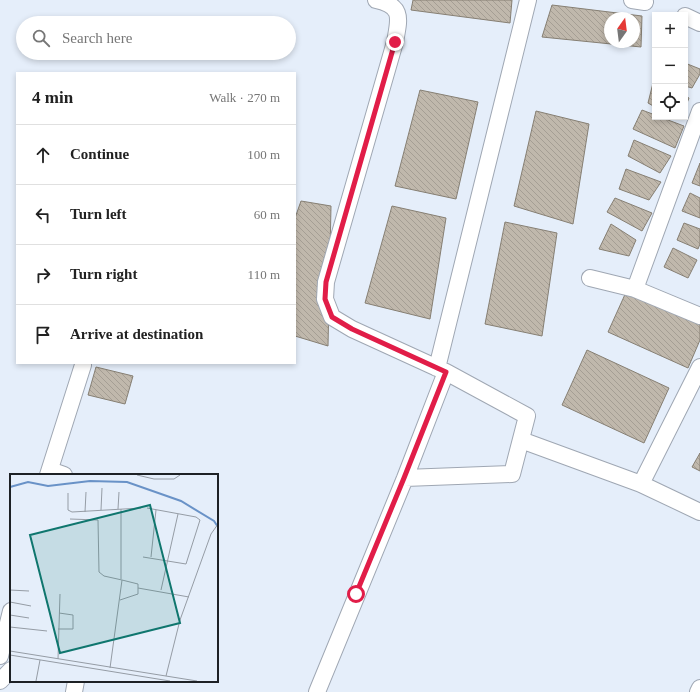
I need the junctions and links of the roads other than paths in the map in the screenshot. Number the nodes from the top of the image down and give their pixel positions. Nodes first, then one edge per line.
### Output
1 (376, 0) edge
2 (528, 0) edge
3 (688, 18) edge
4 (700, 23) edge
5 (700, 111) edge
6 (590, 278) dead end
7 (635, 289) junction
8 (700, 316) edge
9 (83, 364) dead end
10 (700, 367) edge
11 (441, 370) junction
12 (521, 440) junction
13 (54, 474) edge
14 (404, 478) junction
15 (641, 484) junction
16 (700, 512) edge
17 (10, 615) edge
18 (0, 656) edge
19 (10, 671) edge
20 (0, 680) edge
21 (76, 682) edge
22 (700, 688) edge
23 (74, 692) edge
24 (317, 692) edge
25 (698, 692) edge

1 - 11 street
2 - 11 street
3 - 4 street
5 - 7 street
6 - 7 street
7 - 8 street
9 - 13 street
10 - 15 street
11 - 12 street
11 - 14 street
12 - 14 street
12 - 15 street
14 - 24 street
15 - 16 street
17 - 18 street
19 - 20 street
21 - 23 street
22 - 25 street

